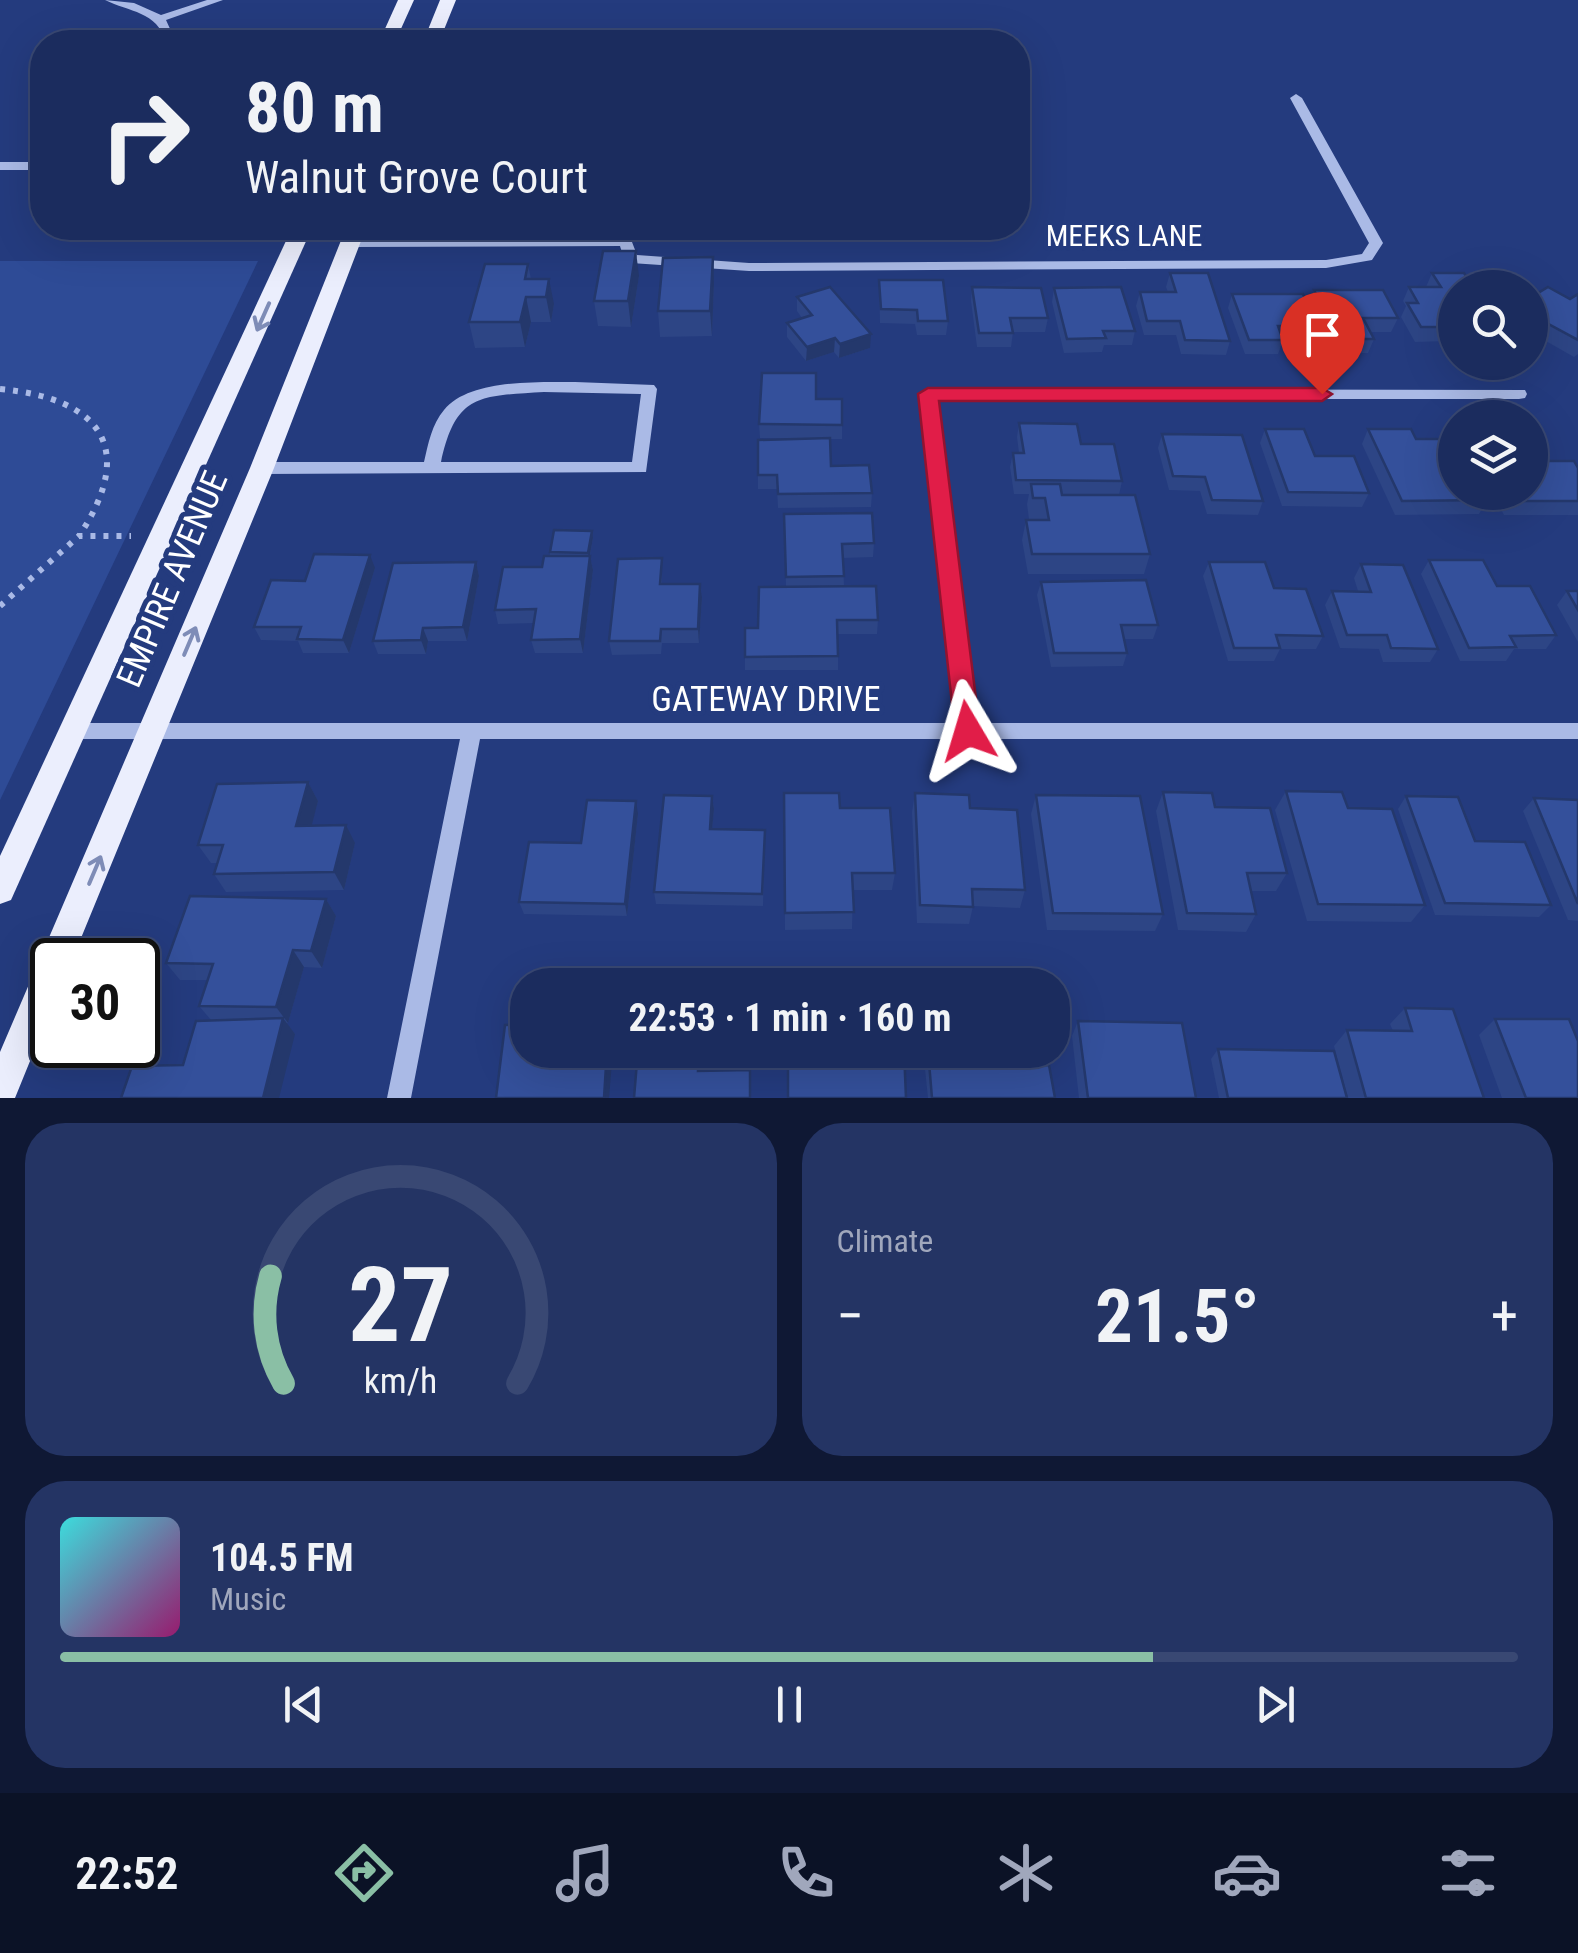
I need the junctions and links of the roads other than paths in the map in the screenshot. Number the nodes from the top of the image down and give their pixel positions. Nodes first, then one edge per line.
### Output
1 (110, 0) edge
2 (218, 0) edge
3 (406, 0) edge
4 (448, 0) edge
5 (160, 19) junction
6 (169, 30) edge
7 (392, 30) edge
8 (436, 30) edge
9 (1296, 98) dead end
10 (0, 166) edge
11 (30, 166) edge
12 (297, 240) edge
13 (351, 240) edge
14 (596, 240) edge
15 (1520, 394) dead end
16 (262, 468) junction
17 (431, 468) junction
18 (74, 731) junction
19 (152, 731) junction
20 (968, 731) junction
21 (1578, 731) edge
22 (471, 732) junction
23 (0, 890) edge
24 (65, 938) edge
25 (30, 1021) edge
26 (0, 1093) edge
27 (399, 1098) edge

1 - 5 street
2 - 5 street
3 - 7 main road
4 - 8 main road
5 - 6 street
9 - 14 street, MEEKS LANE
10 - 11 street
12 -> 18 main road, EMPIRE AVENUE
13 - 16 main road, EMPIRE AVENUE
15 - 20 street
16 - 17 street
19 -> 16 main road, EMPIRE AVENUE
17 - 17 street
18 - 19 street, GATEWAY DRIVE
18 - 23 main road, EMPIRE AVENUE
19 - 22 street, GATEWAY DRIVE
24 -> 19 main road, EMPIRE AVENUE
20 - 21 street, GATEWAY DRIVE
20 - 22 street, GATEWAY DRIVE
22 - 27 street
25 - 26 main road

